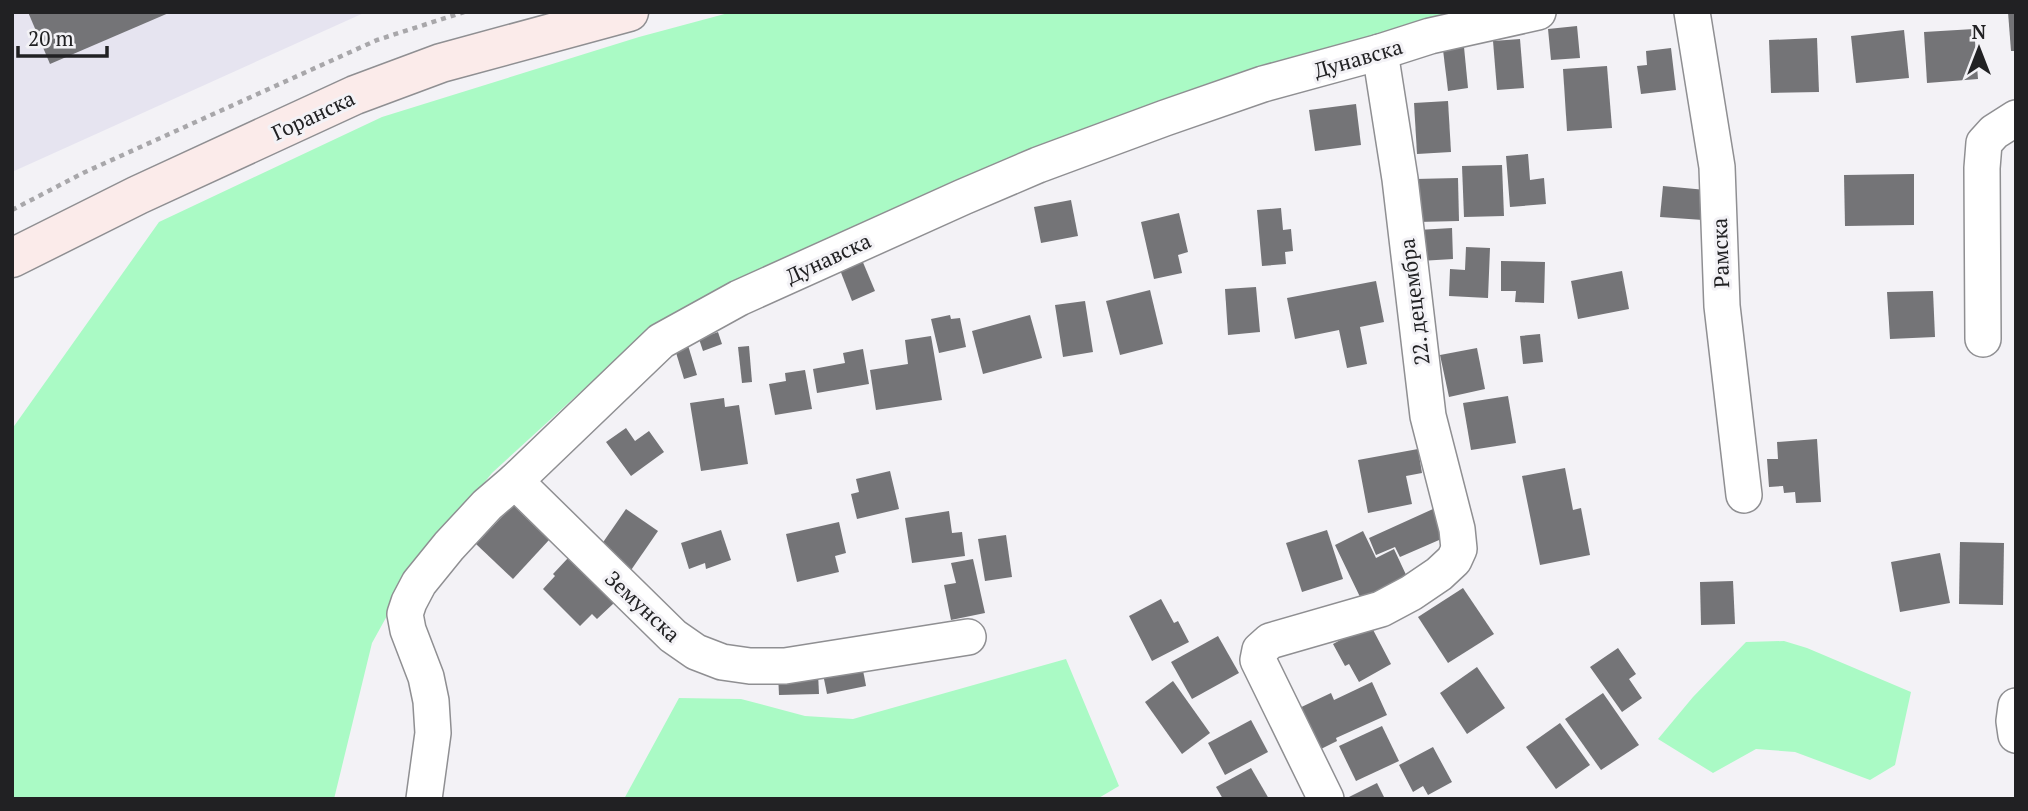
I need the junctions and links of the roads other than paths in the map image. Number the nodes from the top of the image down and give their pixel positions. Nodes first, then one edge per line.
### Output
1 (629, 12) edge
2 (1538, 12) edge
3 (1692, 12) edge
4 (1380, 52) junction
5 (2016, 118) edge
6 (12, 258) edge
7 (1983, 339) dead end
8 (515, 481) junction
9 (1744, 495) dead end
10 (968, 637) dead end
11 (2016, 706) edge
12 (2016, 735) edge
13 (425, 799) edge
14 (1326, 799) edge

1 - 6 main road, Горанска
2 - 4 street, Дунавска
3 - 9 street, Рамска
4 - 8 street, Дунавска
4 - 14 street, 22. децембра
5 - 7 street
8 - 10 street, Земунска
8 - 13 street, Дунавска
11 - 12 street

